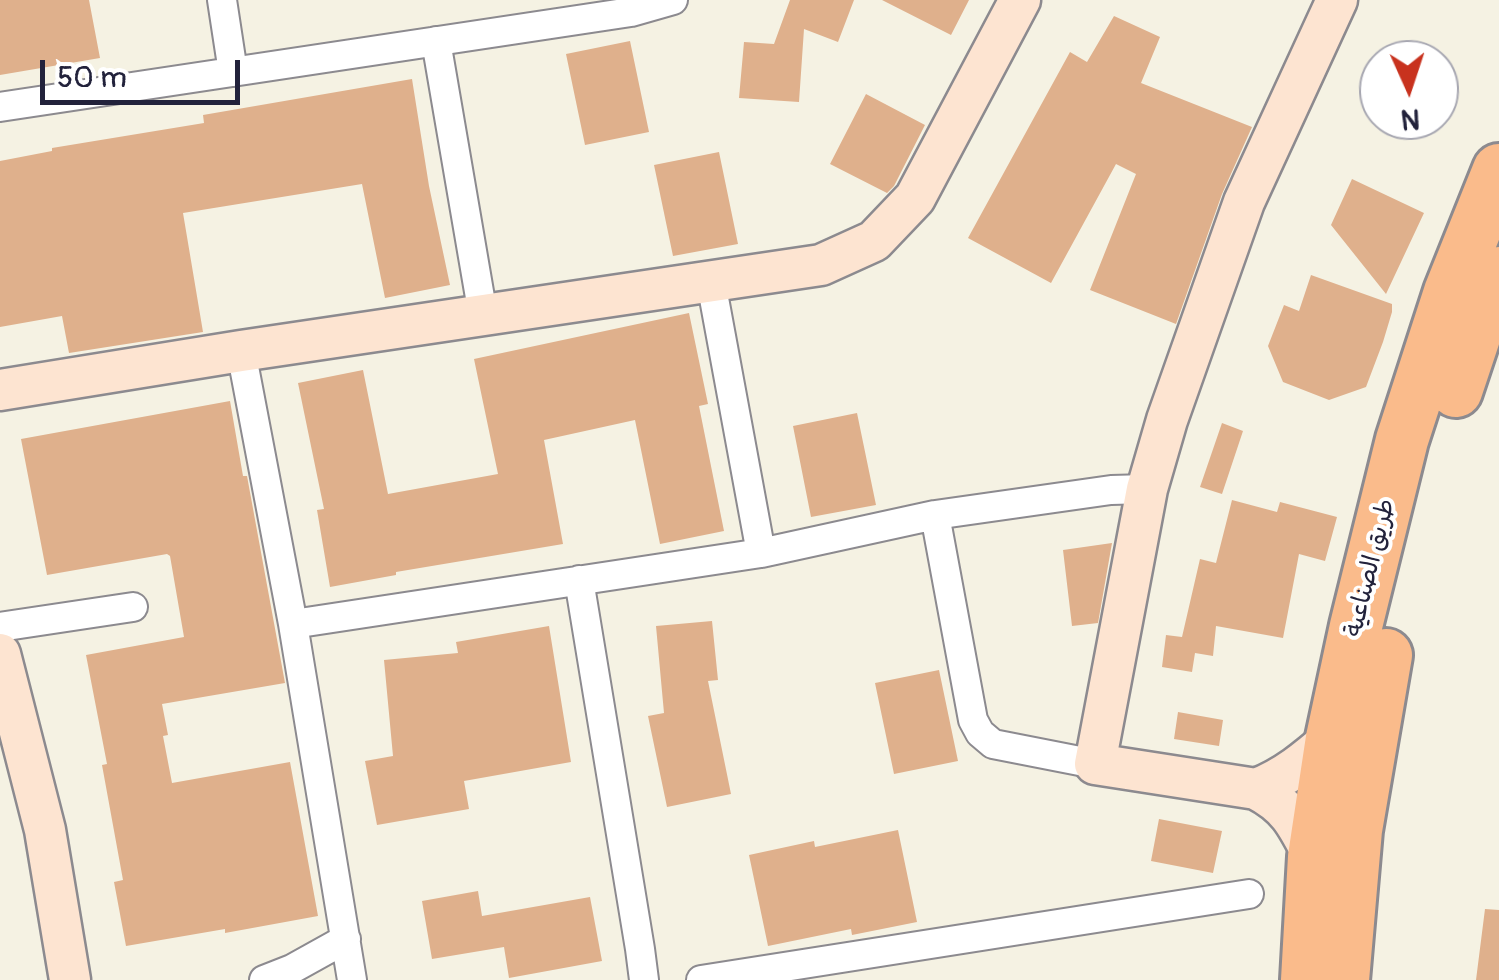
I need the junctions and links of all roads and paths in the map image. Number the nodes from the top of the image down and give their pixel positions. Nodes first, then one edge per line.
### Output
1 (222, 0) edge
2 (673, 0) edge
3 (1020, 0) edge
4 (1338, 0) edge
5 (436, 42) junction
6 (233, 72) junction
7 (0, 106) edge
8 (1499, 170) edge
9 (1499, 273) edge
10 (711, 282) junction
11 (484, 315) junction
12 (241, 351) junction
13 (0, 390) edge
14 (1147, 489) junction
15 (935, 514) junction
16 (761, 553) junction
17 (579, 580) junction
18 (133, 607) dead end
19 (293, 624) junction
20 (0, 627) edge
21 (0, 654) edge
22 (1332, 738) junction
23 (1095, 764) junction
24 (1256, 789) junction
25 (1314, 856) junction
26 (1249, 894) dead end
27 (346, 939) junction
28 (70, 980) edge
29 (264, 980) edge
30 (352, 980) edge
31 (644, 980) edge
32 (701, 980) edge
33 (1307, 980) edge
34 (1343, 980) edge

1 - 6 street
2 - 5 street
3 - 10 street
4 - 14 street
5 - 6 street
5 - 11 street
6 - 7 street
8 - 22 highway, طريق الصناعية
9 - 34 highway, طريق الصناعية
10 - 11 street
10 - 16 street
11 - 12 street
12 - 13 street
12 - 19 street
14 - 15 street
14 - 23 street
15 - 16 street
15 - 23 street
16 - 17 street
17 - 19 street
17 - 31 street
18 - 20 street
19 - 27 street
21 - 28 street
22 - 24 street
22 - 25 highway, طريق الصناعية
23 - 24 street
24 - 25 street
25 - 33 highway, طريق الصناعية
26 - 32 street
27 - 29 street
27 - 30 street

